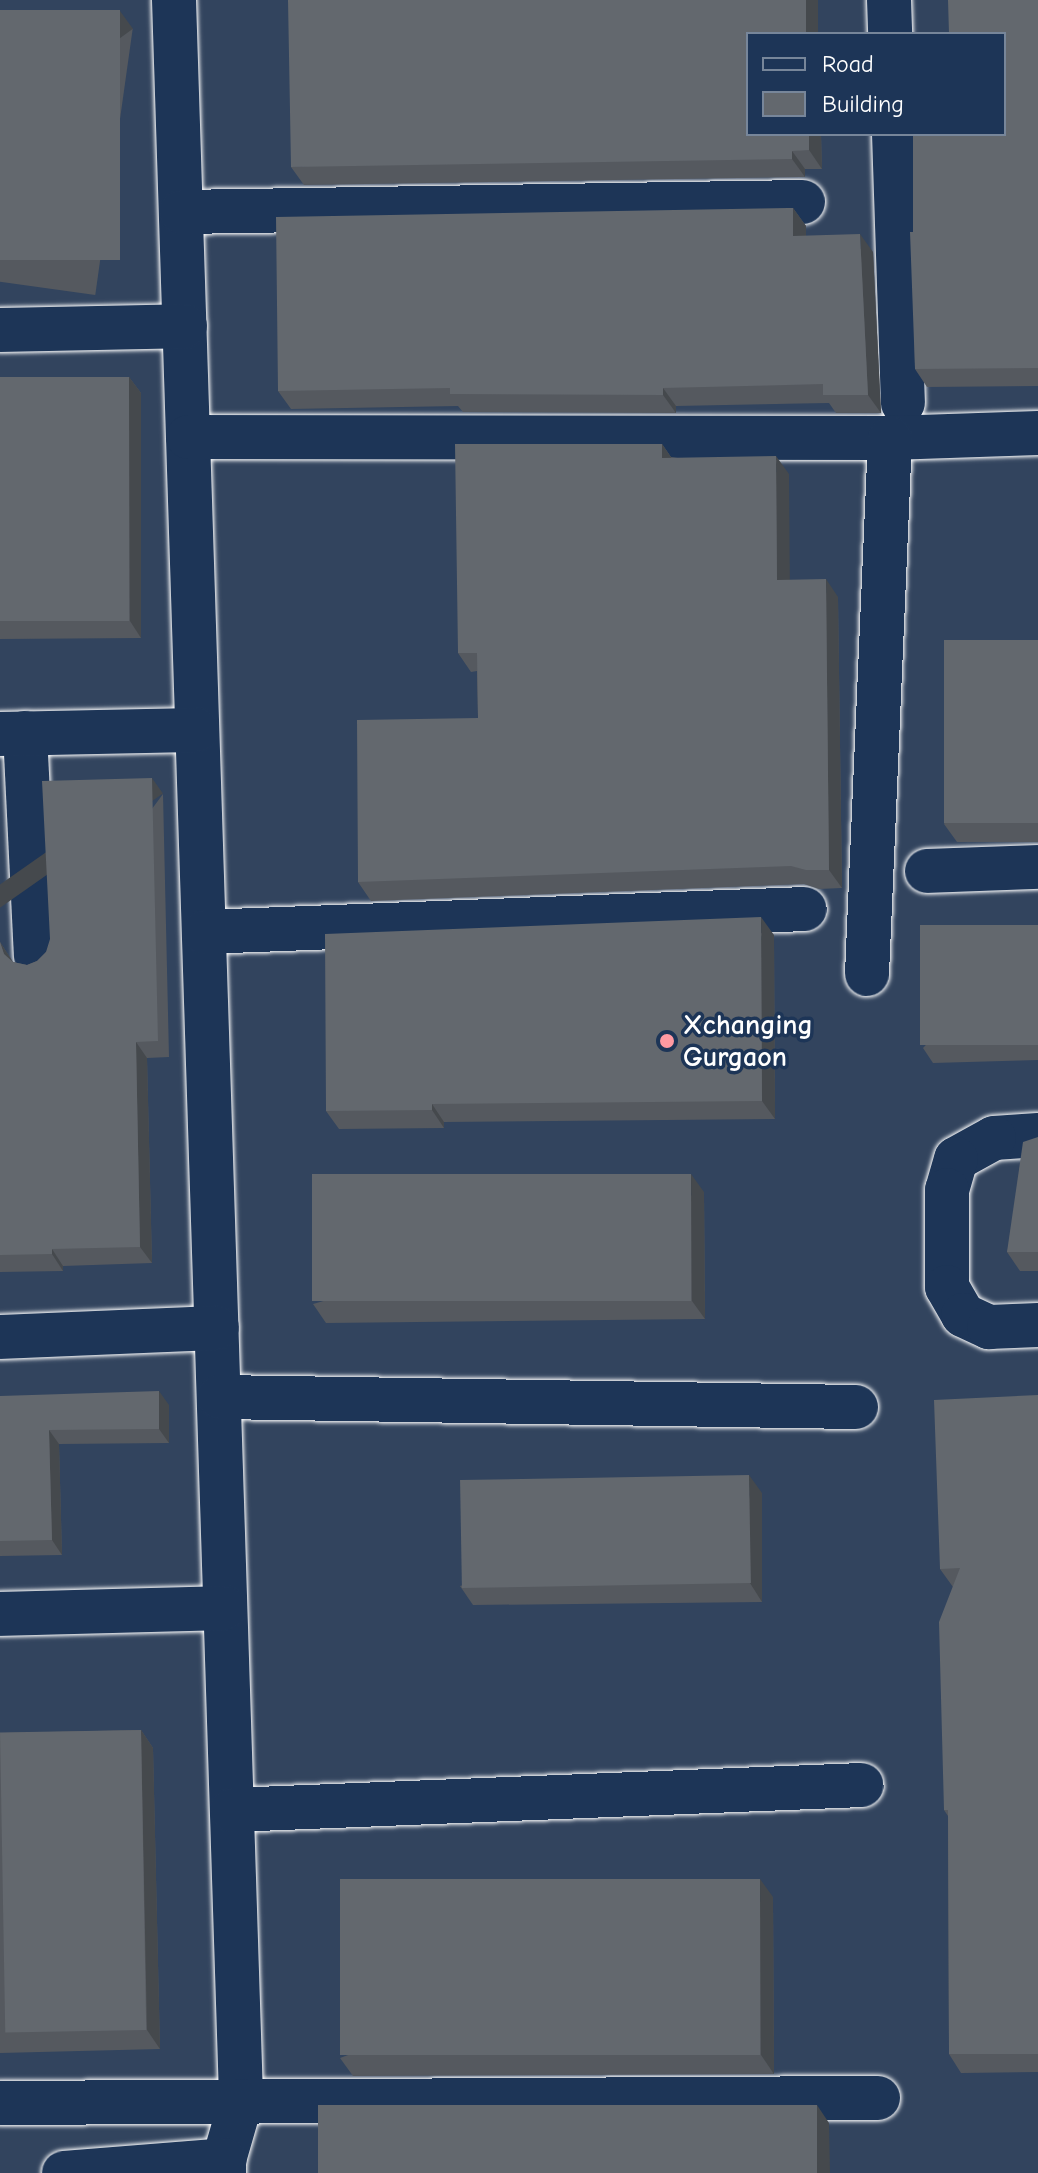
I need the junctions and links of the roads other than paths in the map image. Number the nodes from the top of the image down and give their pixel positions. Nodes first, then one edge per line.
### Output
1 (174, 0) edge
2 (889, 0) edge
3 (890, 32) edge
4 (894, 136) edge
5 (803, 202) dead end
6 (181, 212) junction
7 (185, 326) junction
8 (0, 330) edge
9 (896, 420) junction
10 (1038, 433) edge
11 (188, 437) junction
12 (197, 730) junction
13 (12, 733) edge
14 (1038, 867) edge
15 (927, 871) dead end
16 (805, 909) dead end
17 (204, 932) junction
18 (36, 956) dead end
19 (867, 974) dead end
20 (1038, 1135) edge
21 (1038, 1325) edge
22 (217, 1328) junction
23 (0, 1337) edge
24 (219, 1397) junction
25 (856, 1407) dead end
26 (225, 1608) junction
27 (0, 1614) edge
28 (862, 1785) dead end
29 (232, 1810) junction
30 (878, 2098) dead end
31 (241, 2101) junction
32 (0, 2103) edge
33 (224, 2166) edge
34 (64, 2173) edge

1 - 6 lane
2 - 3 lane
4 - 9 lane
5 - 6 lane
6 - 7 lane
7 - 8 lane
7 - 11 lane
9 - 10 lane
9 - 11 lane
9 - 19 lane
11 - 12 lane
12 - 13 lane
12 - 17 lane
13 - 18 lane
14 - 15 lane
16 - 17 lane
17 - 22 lane
20 - 21 lane
22 - 23 lane
22 - 24 lane
24 - 25 lane
24 - 26 lane
26 - 27 lane
26 - 29 lane
28 - 29 lane
29 - 31 lane
30 - 31 lane
31 - 32 lane
31 - 33 lane
33 - 34 lane

